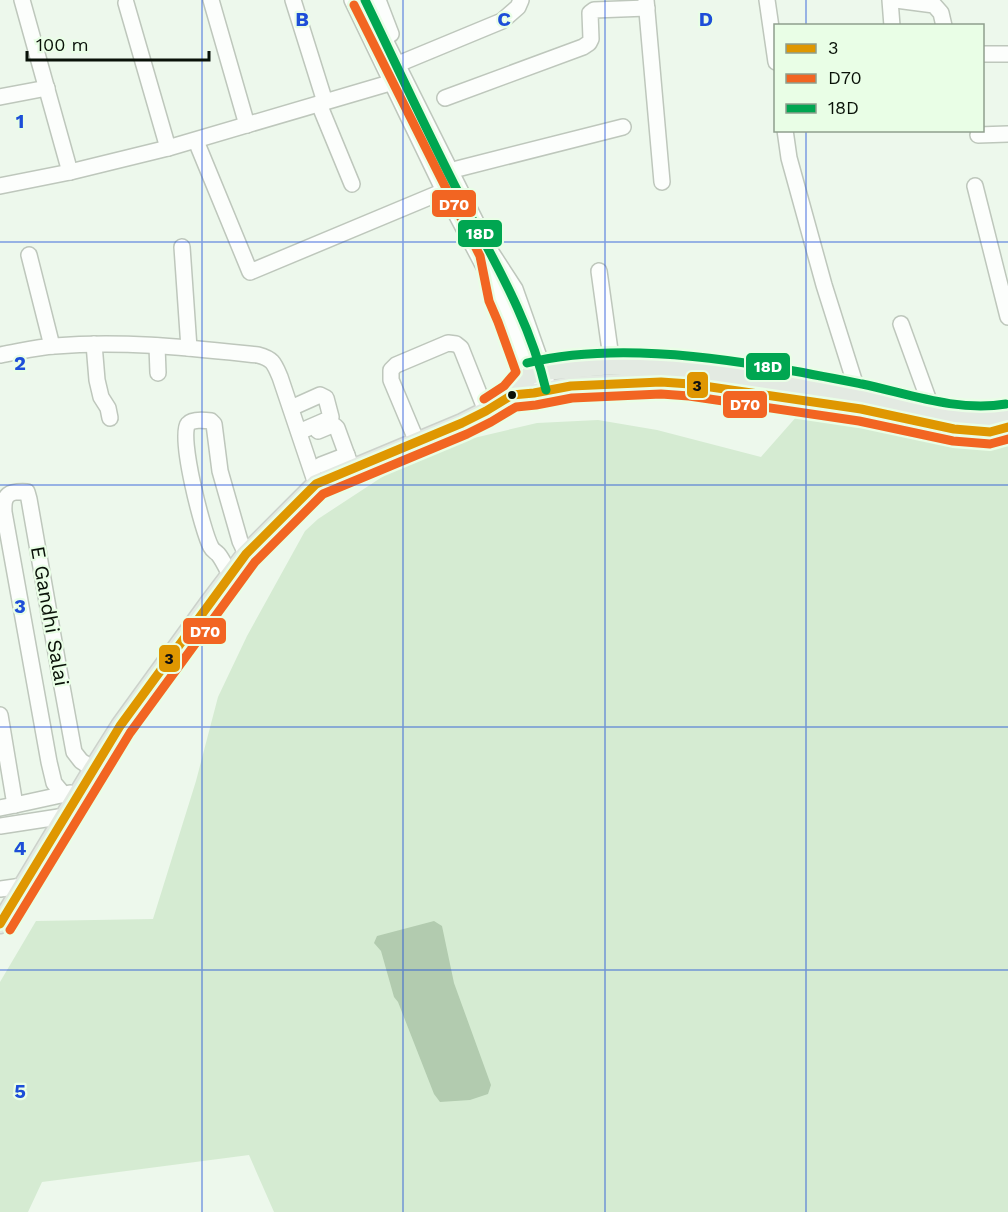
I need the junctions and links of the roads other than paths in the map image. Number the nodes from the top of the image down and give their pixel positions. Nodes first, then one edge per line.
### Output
1 (22, 0) edge
2 (211, 0) edge
3 (293, 0) edge
4 (352, 0) edge
5 (365, 0) edge
6 (378, 0) edge
7 (521, 0) edge
8 (767, 0) edge
9 (890, 0) edge
10 (896, 0) edge
11 (126, 3) dead end
12 (647, 4) edge
13 (892, 24) edge
14 (944, 24) edge
15 (774, 48) edge
16 (984, 54) edge
17 (1008, 54) edge
18 (403, 62) junction
19 (393, 82) junction
20 (47, 88) junction
21 (0, 97) edge
22 (445, 98) dead end
23 (322, 103) junction
24 (247, 125) junction
25 (623, 127) dead end
26 (785, 132) edge
27 (1008, 134) edge
28 (978, 135) dead end
29 (196, 141) junction
30 (168, 148) junction
31 (457, 169) junction
32 (70, 172) junction
33 (662, 182) dead end
34 (352, 184) dead end
35 (0, 186) edge
36 (975, 186) dead end
37 (444, 191) junction
38 (182, 247) dead end
39 (491, 252) junction
40 (29, 255) dead end
41 (599, 272) dead end
42 (515, 289) junction
43 (500, 297) junction
44 (1008, 317) edge
45 (901, 324) dead end
46 (94, 344) junction
47 (52, 346) junction
48 (157, 346) junction
49 (189, 348) junction
50 (0, 355) edge
51 (612, 365) junction
52 (158, 373) dead end
53 (539, 382) junction
54 (860, 403) junction
55 (291, 408) junction
56 (486, 411) junction
57 (933, 412) junction
58 (1008, 416) edge
59 (110, 417) dead end
60 (1008, 427) edge
61 (303, 435) junction
62 (417, 442) junction
63 (349, 462) junction
64 (321, 476) junction
65 (246, 554) junction
66 (230, 574) junction
67 (0, 715) edge
68 (74, 752) junction
69 (49, 759) junction
70 (93, 769) junction
71 (72, 793) junction
72 (8, 806) edge
73 (65, 816) junction
74 (0, 826) edge
75 (22, 886) junction
76 (0, 890) edge
77 (0, 924) edge

1 - 20 street
2 - 24 street
3 - 23 street
4 - 19 street
5 - 39 street
6 - 18 street
7 - 18 street
8 - 15 street
9 - 13 street
10 - 14 street
11 - 30 street
12 - 22 street
12 - 33 street
16 - 17 street
18 - 31 street
19 - 23 street
19 - 37 street
20 - 21 street
20 - 32 street
23 - 24 street
23 - 34 street
24 - 29 street
25 - 31 street
26 - 54 street
27 - 28 street
29 - 30 street
29 - 37 street
30 - 32 street
31 - 42 street
32 - 35 street
36 - 44 street
37 - 43 street
38 - 49 street
39 - 42 street
39 - 43 street
40 - 47 street
41 - 51 street
42 - 53 street
43 - 53 street
45 - 57 street
46 - 47 street
46 - 48 street
46 - 59 street
47 - 50 street
48 - 49 street
48 - 52 street
49 - 55 street
51 - 53 main road
51 - 54 main road
53 - 54 main road
53 - 56 main road
54 - 57 main road
54 - 60 main road
55 - 61 street
55 - 61 street
56 - 62 main road
56 - 62 street
57 - 58 main road
61 - 63 street
61 - 64 street
62 - 63 main road
63 - 64 main road
64 - 65 main road
65 - 66 main road
65 - 66 street
66 - 70 main road
67 - 72 street
68 - 69 street
68 - 69 street, E Gandhi Salai
68 - 70 street
69 - 71 street
70 - 71 main road
71 - 72 street
71 - 73 main road
73 - 74 street
73 - 75 main road
75 - 76 street
75 - 77 main road

